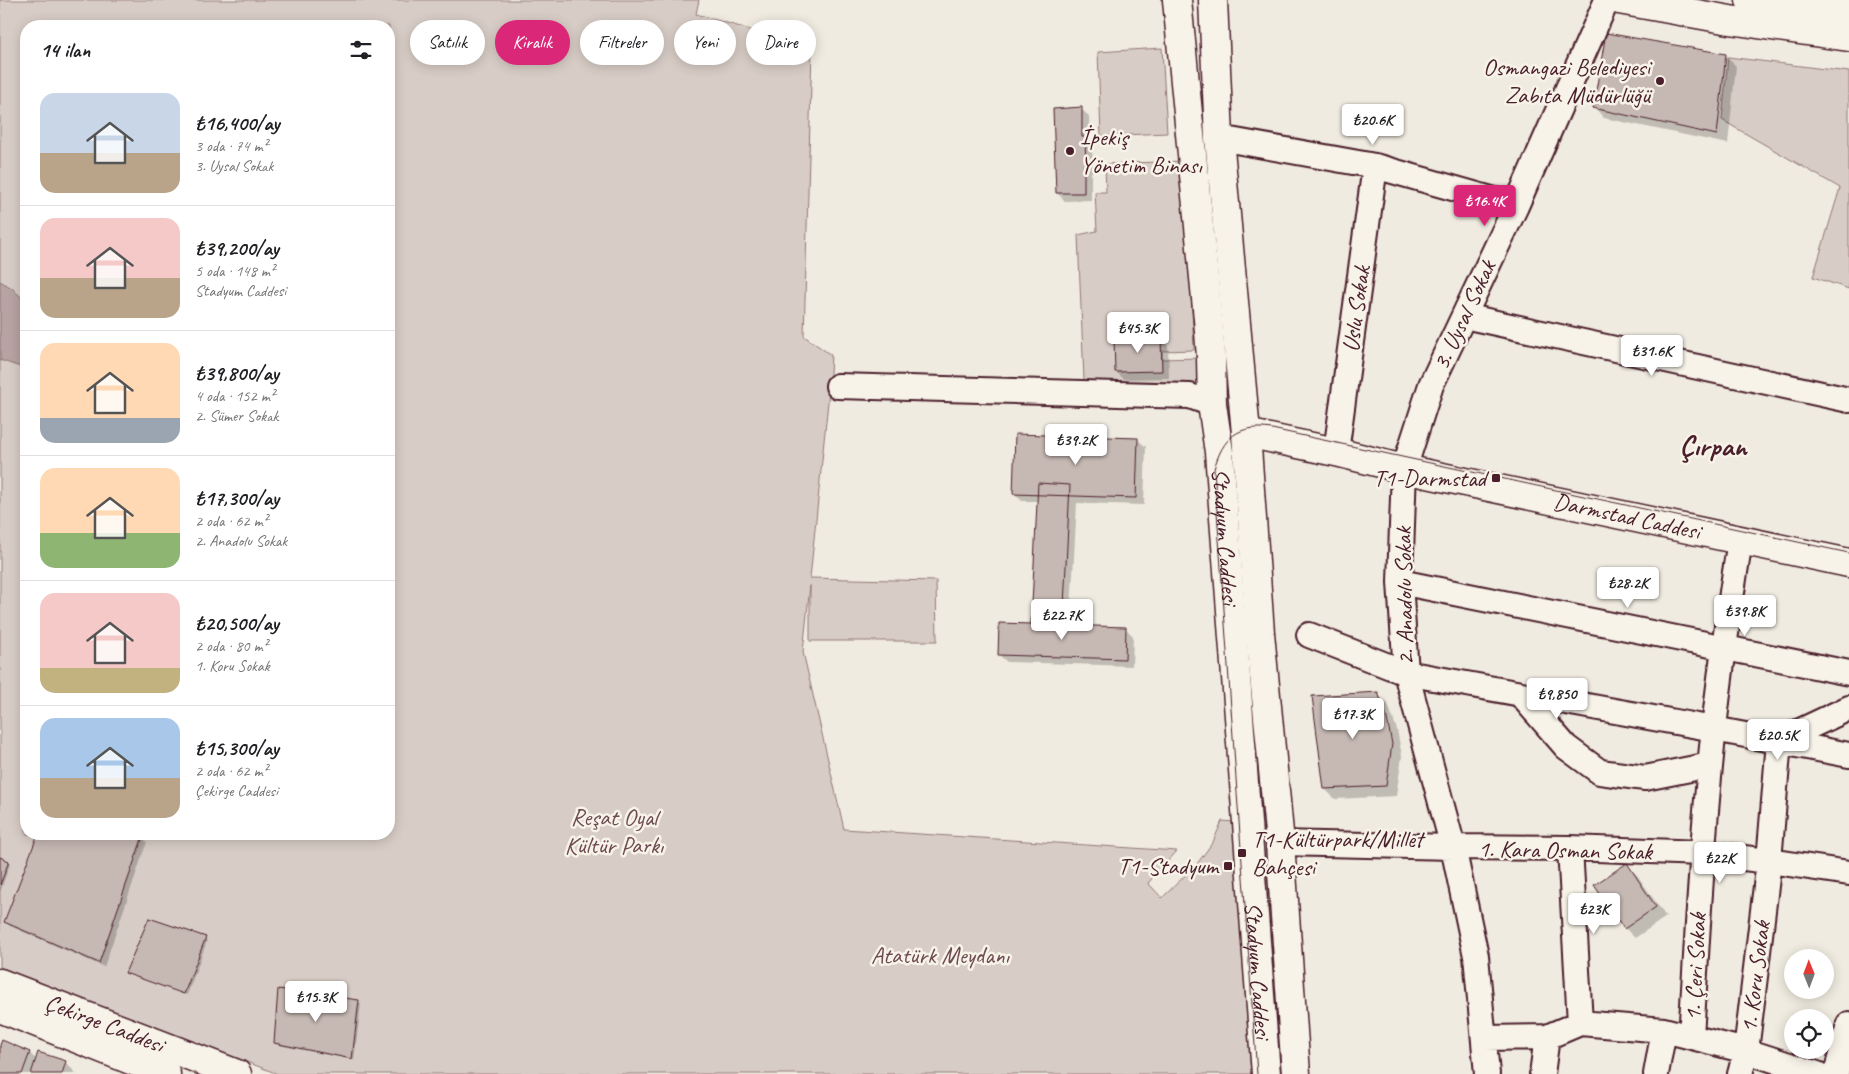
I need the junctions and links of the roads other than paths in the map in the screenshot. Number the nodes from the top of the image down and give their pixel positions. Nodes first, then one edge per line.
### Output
1 (1177, 0) edge
2 (1213, 0) edge
3 (1607, 0) edge
4 (1619, 0) edge
5 (1750, 0) edge
6 (1849, 13) edge
7 (1730, 20) junction
8 (1849, 37) edge
9 (1849, 52) edge
10 (1219, 138) junction
11 (1374, 166) junction
12 (1516, 206) junction
13 (1464, 316) junction
14 (838, 386) dead end
15 (1849, 400) edge
16 (1212, 404) junction
17 (1246, 433) junction
18 (1336, 452) junction
19 (1404, 468) junction
20 (1740, 540) junction
21 (1849, 563) edge
22 (1400, 582) junction
23 (1310, 635) dead end
24 (1723, 648) junction
25 (1406, 673) junction
26 (1849, 673) edge
27 (1520, 694) junction
28 (1849, 708) edge
29 (1714, 729) junction
30 (1778, 742) junction
31 (1849, 755) edge
32 (1710, 766) junction
33 (1280, 843) junction
34 (1453, 848) junction
35 (1570, 848) junction
36 (1702, 853) junction
37 (1769, 861) junction
38 (1849, 873) edge
39 (0, 983) edge
40 (0, 1008) edge
41 (1580, 1023) junction
42 (1849, 1024) edge
43 (1664, 1030) junction
44 (1691, 1036) junction
45 (1548, 1037) junction
46 (1485, 1038) junction
47 (1746, 1051) junction
48 (166, 1074) edge
49 (237, 1074) edge
50 (1266, 1074) edge
51 (1296, 1074) edge
52 (1487, 1074) edge
53 (1542, 1074) edge
54 (1656, 1074) edge
55 (1740, 1074) edge
56 (1817, 1074) edge
57 (1836, 1074) edge

1 - 16 main road, Stadyum Caddesi
2 - 10 main road
3 - 12 street, 3. Uysal Sokak
4 - 7 main road
5 - 6 main road
7 - 8 main road
7 - 9 main road
10 - 11 street
10 - 17 main road
11 - 12 street
11 - 18 street, Uslu Sokak
12 - 13 street, 3. Uysal Sokak
13 - 15 street
13 - 19 street, 3. Uysal Sokak
14 - 16 street
16 - 50 main road, Stadyum Caddesi
17 - 18 main road, Darmstad Caddesi
17 - 33 main road
18 - 19 main road, Darmstad Caddesi
19 - 20 main road, Darmstad Caddesi
19 - 22 street, 2. Anadolu Sokak
20 - 21 main road, Darmstad Caddesi
20 - 24 street, 1. Çeri Sokak
22 - 24 street
22 - 25 street, 2. Anadolu Sokak
23 - 25 street
24 - 26 street
24 - 29 street, 1. Çeri Sokak
25 - 27 street
25 - 34 street, 2. Anadolu Sokak
27 - 29 street
27 - 32 street
28 - 30 street
29 - 30 street
29 - 32 street, 1. Çeri Sokak
30 - 31 street
30 - 37 street, 1. Koru Sokak
32 - 36 street, 1. Çeri Sokak
33 - 34 street, 1. Kara Osman Sokak
33 - 51 main road
34 - 35 street, 1. Kara Osman Sokak
34 - 46 street, 2. Anadolu Sokak
35 - 36 street, 1. Kara Osman Sokak
35 - 41 street
36 - 37 street, 1. Kara Osman Sokak
36 - 44 street, 1. Çeri Sokak
37 - 38 street, 1. Kara Osman Sokak
37 - 47 street, 1. Koru Sokak
39 - 49 main road, Çekirge Caddesi
40 - 48 main road, Çekirge Caddesi
41 - 43 street
41 - 45 street
42 - 57 street
43 - 44 street
43 - 54 street
44 - 47 street
45 - 46 street
45 - 53 street
46 - 52 street, 2. Anadolu Sokak
47 - 55 street, 1. Koru Sokak
47 - 56 street

